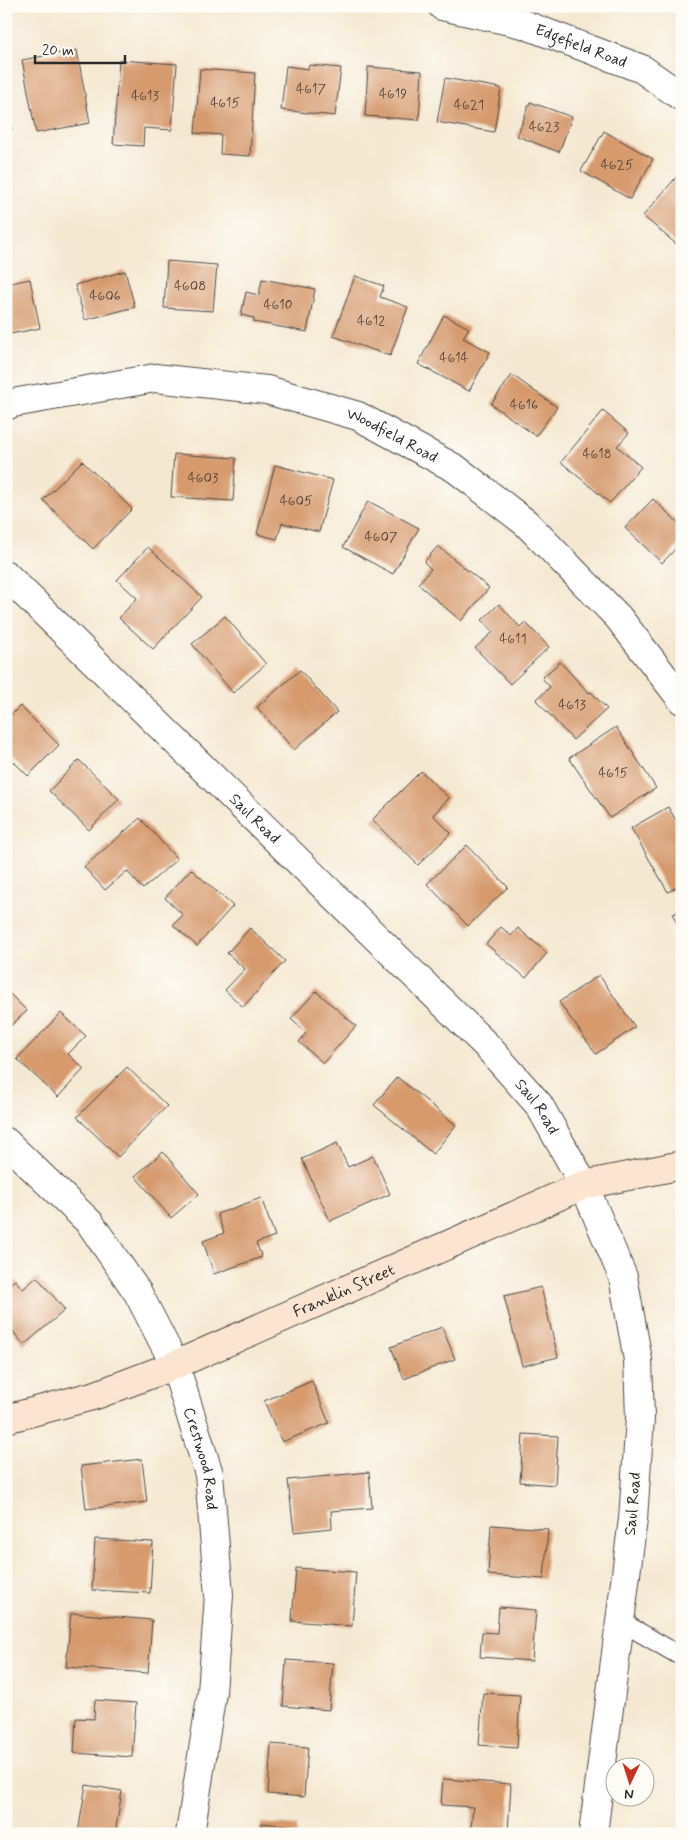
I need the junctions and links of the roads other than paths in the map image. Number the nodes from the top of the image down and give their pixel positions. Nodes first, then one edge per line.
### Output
1 (442, 6) edge
2 (682, 97) edge
3 (6, 406) edge
4 (6, 576) edge
5 (682, 700) edge
6 (6, 1142) edge
7 (682, 1165) edge
8 (584, 1185) junction
9 (175, 1365) junction
10 (6, 1419) edge
11 (620, 1621) junction
12 (682, 1657) edge
13 (190, 1834) edge
14 (593, 1834) edge

1 - 2 street, Edgefield Road
3 - 5 street, Woodfield Road
4 - 8 street, Saul Road
6 - 9 street, Crestwood Road
7 - 8 street, Franklin Street
8 - 9 street, Franklin Street
8 - 11 street, Saul Road
9 - 10 street, Franklin Street
9 - 13 street, Crestwood Road
11 - 12 lane
11 - 14 street, Saul Road

